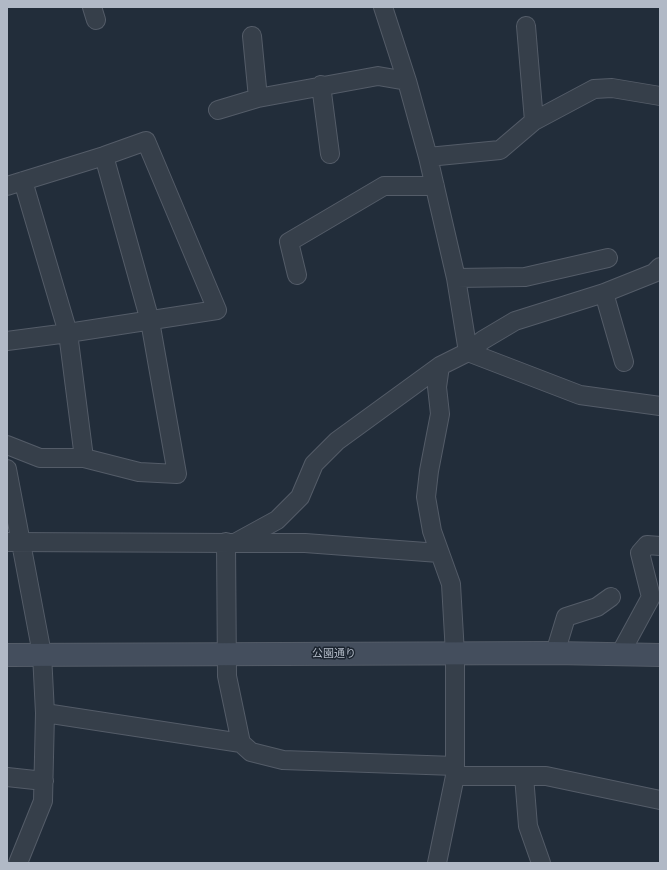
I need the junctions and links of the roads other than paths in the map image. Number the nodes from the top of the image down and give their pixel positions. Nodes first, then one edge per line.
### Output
1 (383, 7) edge
2 (526, 26) dead end
3 (252, 36) dead end
4 (407, 80) junction
5 (320, 85) junction
6 (660, 96) edge
7 (258, 98) junction
8 (218, 110) dead end
9 (534, 121) junction
10 (330, 154) dead end
11 (104, 156) junction
12 (428, 157) junction
13 (15, 183) edge
14 (435, 186) junction
15 (608, 258) dead end
16 (660, 267) edge
17 (297, 275) dead end
18 (456, 278) junction
19 (604, 293) junction
20 (150, 321) junction
21 (68, 333) junction
22 (7, 340) edge
23 (468, 352) junction
24 (624, 362) dead end
25 (440, 366) junction
26 (660, 406) edge
27 (7, 445) edge
28 (84, 458) junction
29 (7, 469) edge
30 (14, 542) edge
31 (231, 542) junction
32 (660, 546) edge
33 (439, 553) junction
34 (611, 597) dead end
35 (555, 653) junction
36 (42, 654) junction
37 (227, 654) junction
38 (455, 654) junction
39 (620, 654) junction
40 (7, 655) edge
41 (660, 655) edge
42 (45, 713) junction
43 (240, 743) junction
44 (455, 771) junction
45 (524, 776) junction
46 (7, 777) edge
47 (44, 781) junction
48 (660, 800) edge
49 (18, 863) edge
50 (437, 863) edge
51 (541, 863) edge

1 - 4 street
2 - 9 street
3 - 7 street
4 - 5 street
4 - 12 street
5 - 7 street
5 - 10 street
6 - 9 street
7 - 8 street
9 - 12 street
11 - 13 street
11 - 20 street
11 - 20 street
12 - 14 street
13 - 21 street
14 - 17 street
14 - 18 street
15 - 18 street
16 - 19 street
18 - 23 street
19 - 23 street
19 - 24 street
20 - 21 street
20 - 28 street
21 - 22 street
21 - 28 street
23 - 25 street
23 - 26 street
25 - 31 street
25 - 33 street
27 - 28 street
29 - 30 street
30 - 31 street
30 - 36 street
31 - 33 street
31 - 37 street
32 - 39 street
33 - 38 street
34 - 35 street
35 - 38 street, 公園通り
35 - 39 street, 公園通り
36 - 37 street, 公園通り
36 - 40 street, 公園通り
36 - 42 street
37 - 38 street, 公園通り
37 - 43 street
38 - 44 street
39 - 41 street, 公園通り
42 - 43 street
42 - 47 street
43 - 44 street
44 - 45 street
44 - 50 street
45 - 48 street
45 - 51 street
46 - 47 street
47 - 49 street

